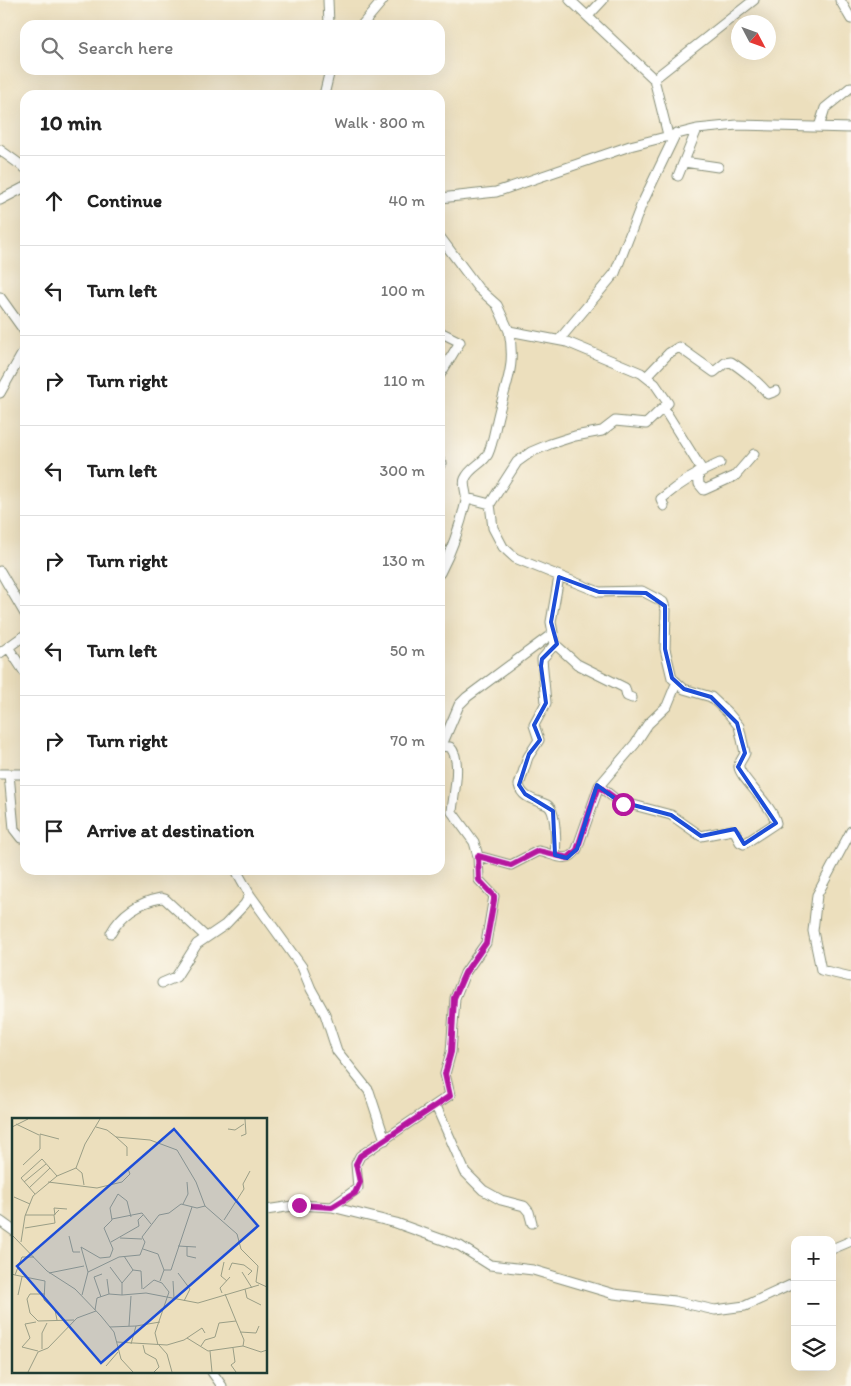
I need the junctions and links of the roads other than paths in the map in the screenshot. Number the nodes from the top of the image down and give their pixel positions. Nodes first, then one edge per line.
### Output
1 (328, 0) edge
2 (383, 0) edge
3 (570, 0) edge
4 (603, 0) edge
5 (754, 0) edge
6 (840, 0) edge
7 (588, 16) junction
8 (851, 19) edge
9 (329, 20) edge
10 (366, 20) edge
11 (329, 75) edge
12 (654, 79) junction
13 (851, 86) edge
14 (325, 90) edge
15 (819, 127) junction
16 (851, 128) edge
17 (697, 129) junction
18 (672, 134) junction
19 (0, 150) edge
20 (684, 162) junction
21 (20, 164) edge
22 (718, 167) dead end
23 (678, 176) dead end
24 (20, 190) edge
25 (445, 198) edge
26 (0, 200) edge
27 (445, 244) edge
28 (0, 297) edge
29 (20, 325) edge
30 (509, 330) junction
31 (445, 334) edge
32 (559, 340) junction
33 (20, 358) edge
34 (445, 367) edge
35 (647, 376) junction
36 (776, 391) dead end
37 (0, 393) edge
38 (664, 409) junction
39 (754, 454) dead end
40 (720, 462) dead end
41 (700, 471) junction
42 (467, 498) junction
43 (490, 504) junction
44 (664, 506) dead end
45 (445, 563) edge
46 (0, 571) edge
47 (559, 577) junction
48 (20, 605) edge
49 (552, 634) junction
50 (20, 639) edge
51 (556, 644) junction
52 (8, 647) junction
53 (0, 653) edge
54 (20, 665) edge
55 (676, 684) junction
56 (632, 698) dead end
57 (445, 737) edge
58 (445, 746) edge
59 (5, 774) edge
60 (20, 774) edge
61 (598, 786) junction
62 (851, 831) edge
63 (20, 837) edge
64 (555, 855) junction
65 (478, 856) junction
66 (239, 875) edge
67 (250, 895) junction
68 (111, 933) dead end
69 (206, 937) junction
70 (851, 977) edge
71 (162, 983) dead end
72 (436, 1106) junction
73 (385, 1140) junction
74 (332, 1207) junction
75 (268, 1210) edge
76 (0, 1221) edge
77 (532, 1223) dead end
78 (12, 1229) edge
79 (851, 1241) edge
80 (836, 1247) edge
81 (791, 1285) edge
82 (213, 1374) edge
83 (222, 1386) edge

1 - 9 street
2 - 10 street
3 - 7 street
4 - 7 street
5 - 12 street
6 - 8 street
7 - 12 street
11 - 14 street
12 - 18 street
13 - 15 street
15 - 16 street
15 - 17 street
17 - 18 street
17 - 20 street
18 - 25 street
18 - 32 street
19 - 21 street
20 - 22 street
20 - 23 street
24 - 26 street
27 - 30 street
28 - 29 street
30 - 32 street
30 - 42 street
31 - 34 street
32 - 35 street
33 - 37 street
35 - 36 street
35 - 38 street
38 - 41 street
38 - 43 street
39 - 41 street
40 - 41 street
41 - 44 street
42 - 43 street
42 - 45 street
43 - 47 street
46 - 48 street
47 - 49 street
47 - 55 street
49 - 51 street
49 - 57 street
50 - 52 street
51 - 56 street
51 - 64 street
52 - 53 street
52 - 54 street
55 - 61 street
55 - 61 street
58 - 65 street
59 - 60 street
59 - 63 street
61 - 64 street
62 - 70 street
64 - 65 street
65 - 72 street
66 - 67 street
67 - 69 street
67 - 73 street
68 - 69 street
69 - 71 street
72 - 73 street
72 - 77 street
73 - 74 street
74 - 75 street
74 - 81 street
76 - 78 street
79 - 80 street
82 - 83 street

